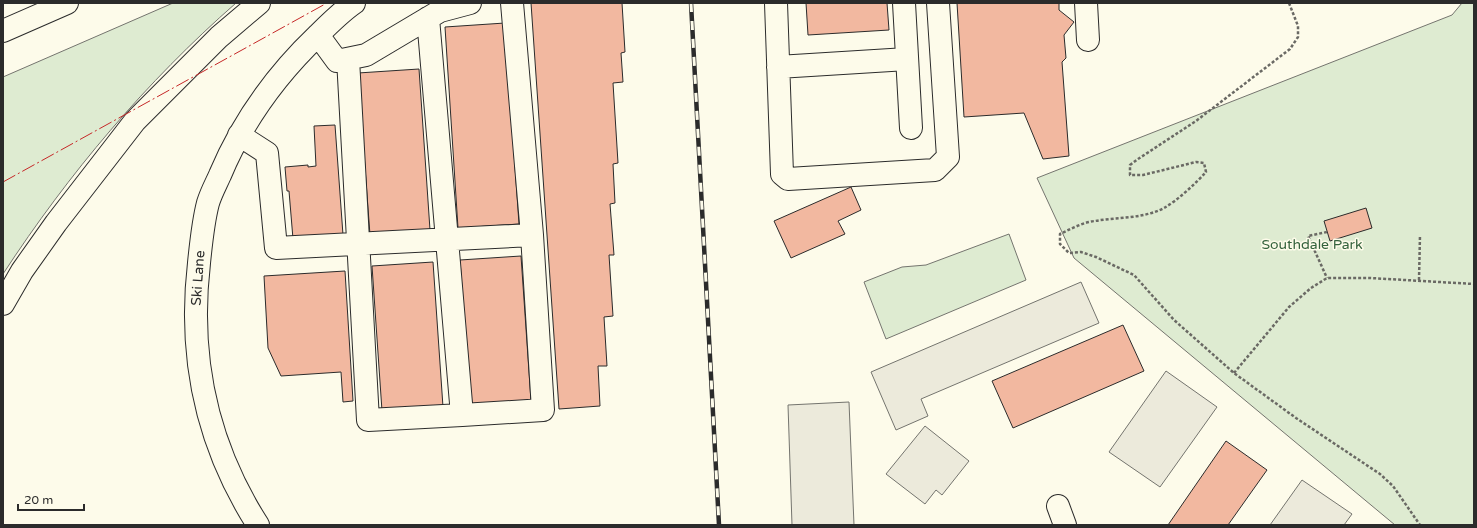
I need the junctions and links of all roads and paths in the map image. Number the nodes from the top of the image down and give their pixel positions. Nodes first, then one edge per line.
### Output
1 (67, 3) edge
2 (259, 3) edge
3 (354, 3) edge
4 (470, 3) edge
5 (512, 3) edge
6 (776, 3) edge
7 (904, 3) edge
8 (938, 3) edge
9 (1086, 3) edge
10 (1289, 3) edge
11 (428, 18) junction
12 (3, 31) edge
13 (1088, 40) dead end
14 (311, 41) junction
15 (907, 58) junction
16 (348, 59) junction
17 (778, 67) junction
18 (911, 128) dead end
19 (239, 134) junction
20 (1327, 232) dead end
21 (532, 235) junction
22 (1420, 235) dead end
23 (448, 240) junction
24 (358, 244) junction
25 (1327, 278) junction
26 (1419, 280) junction
27 (1474, 284) edge
28 (3, 304) edge
29 (1234, 373) junction
30 (462, 415) junction
31 (258, 525) edge
32 (1420, 525) edge

1 - 12 main road
2 - 28 main road
3 - 14 main road, Ski Lane
4 - 11 main road
5 - 21 main road
6 - 17 main road
7 - 15 main road
8 - 17 main road
9 - 13 main road
10 - 29 path
11 - 16 main road
11 - 23 main road
14 - 16 main road
14 - 19 main road, Ski Lane
15 - 17 main road
15 - 18 main road
16 - 24 main road
19 - 24 main road
19 - 31 main road, Ski Lane
20 - 25 path
21 - 23 main road
21 - 30 main road
22 - 26 path
23 - 24 main road
23 - 30 main road
24 - 30 main road
25 - 26 path
25 - 29 path
26 - 27 path
29 - 32 path

